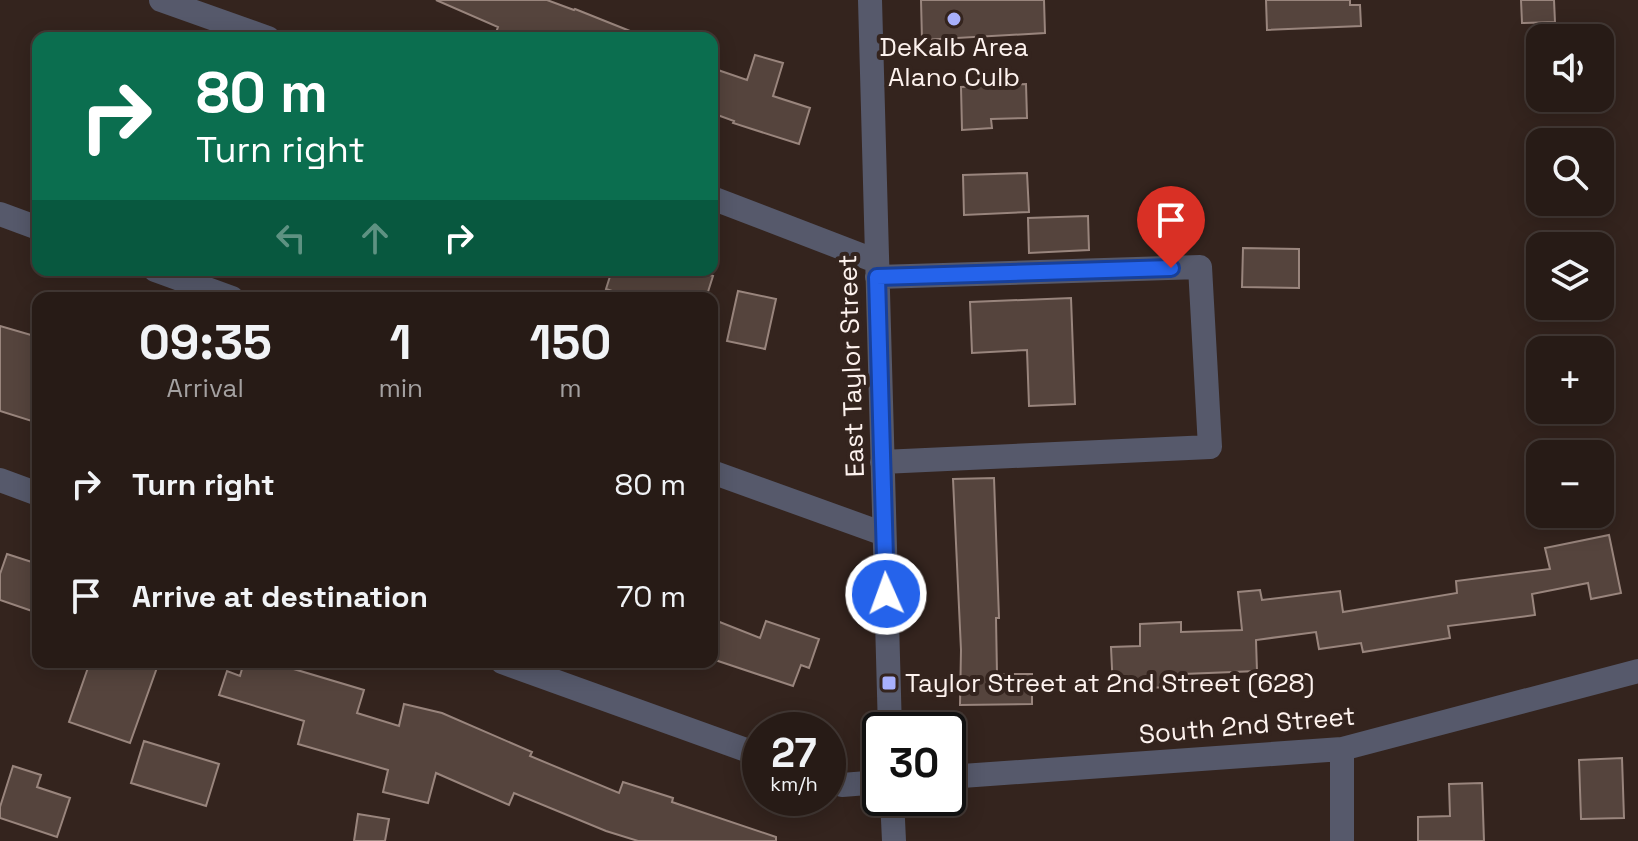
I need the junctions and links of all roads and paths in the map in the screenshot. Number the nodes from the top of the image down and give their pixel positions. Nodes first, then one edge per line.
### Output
1 (161, 0) edge
2 (870, 0) edge
3 (251, 32) edge
4 (718, 201) edge
5 (0, 214) edge
6 (32, 226) edge
7 (876, 269) junction
8 (172, 276) edge
9 (216, 292) edge
10 (882, 462) junction
11 (718, 474) edge
12 (0, 480) edge
13 (32, 492) edge
14 (884, 534) junction
15 (519, 668) edge
16 (1638, 671) edge
17 (889, 712) edge
18 (742, 749) edge
19 (1342, 749) junction
20 (966, 776) edge
21 (893, 816) edge
22 (894, 841) edge
23 (1342, 841) edge

1 - 3 street
2 - 7 street, East Taylor Street
4 - 7 street
5 - 6 street
7 - 10 street, East Taylor Street
7 - 10 street
8 - 9 street
10 - 14 street, East Taylor Street
11 - 14 street
12 - 13 street
14 - 17 street, East Taylor Street
15 - 18 street
16 - 19 street, South 2nd Street
19 - 20 street, South 2nd Street
19 - 23 street
21 - 22 street

